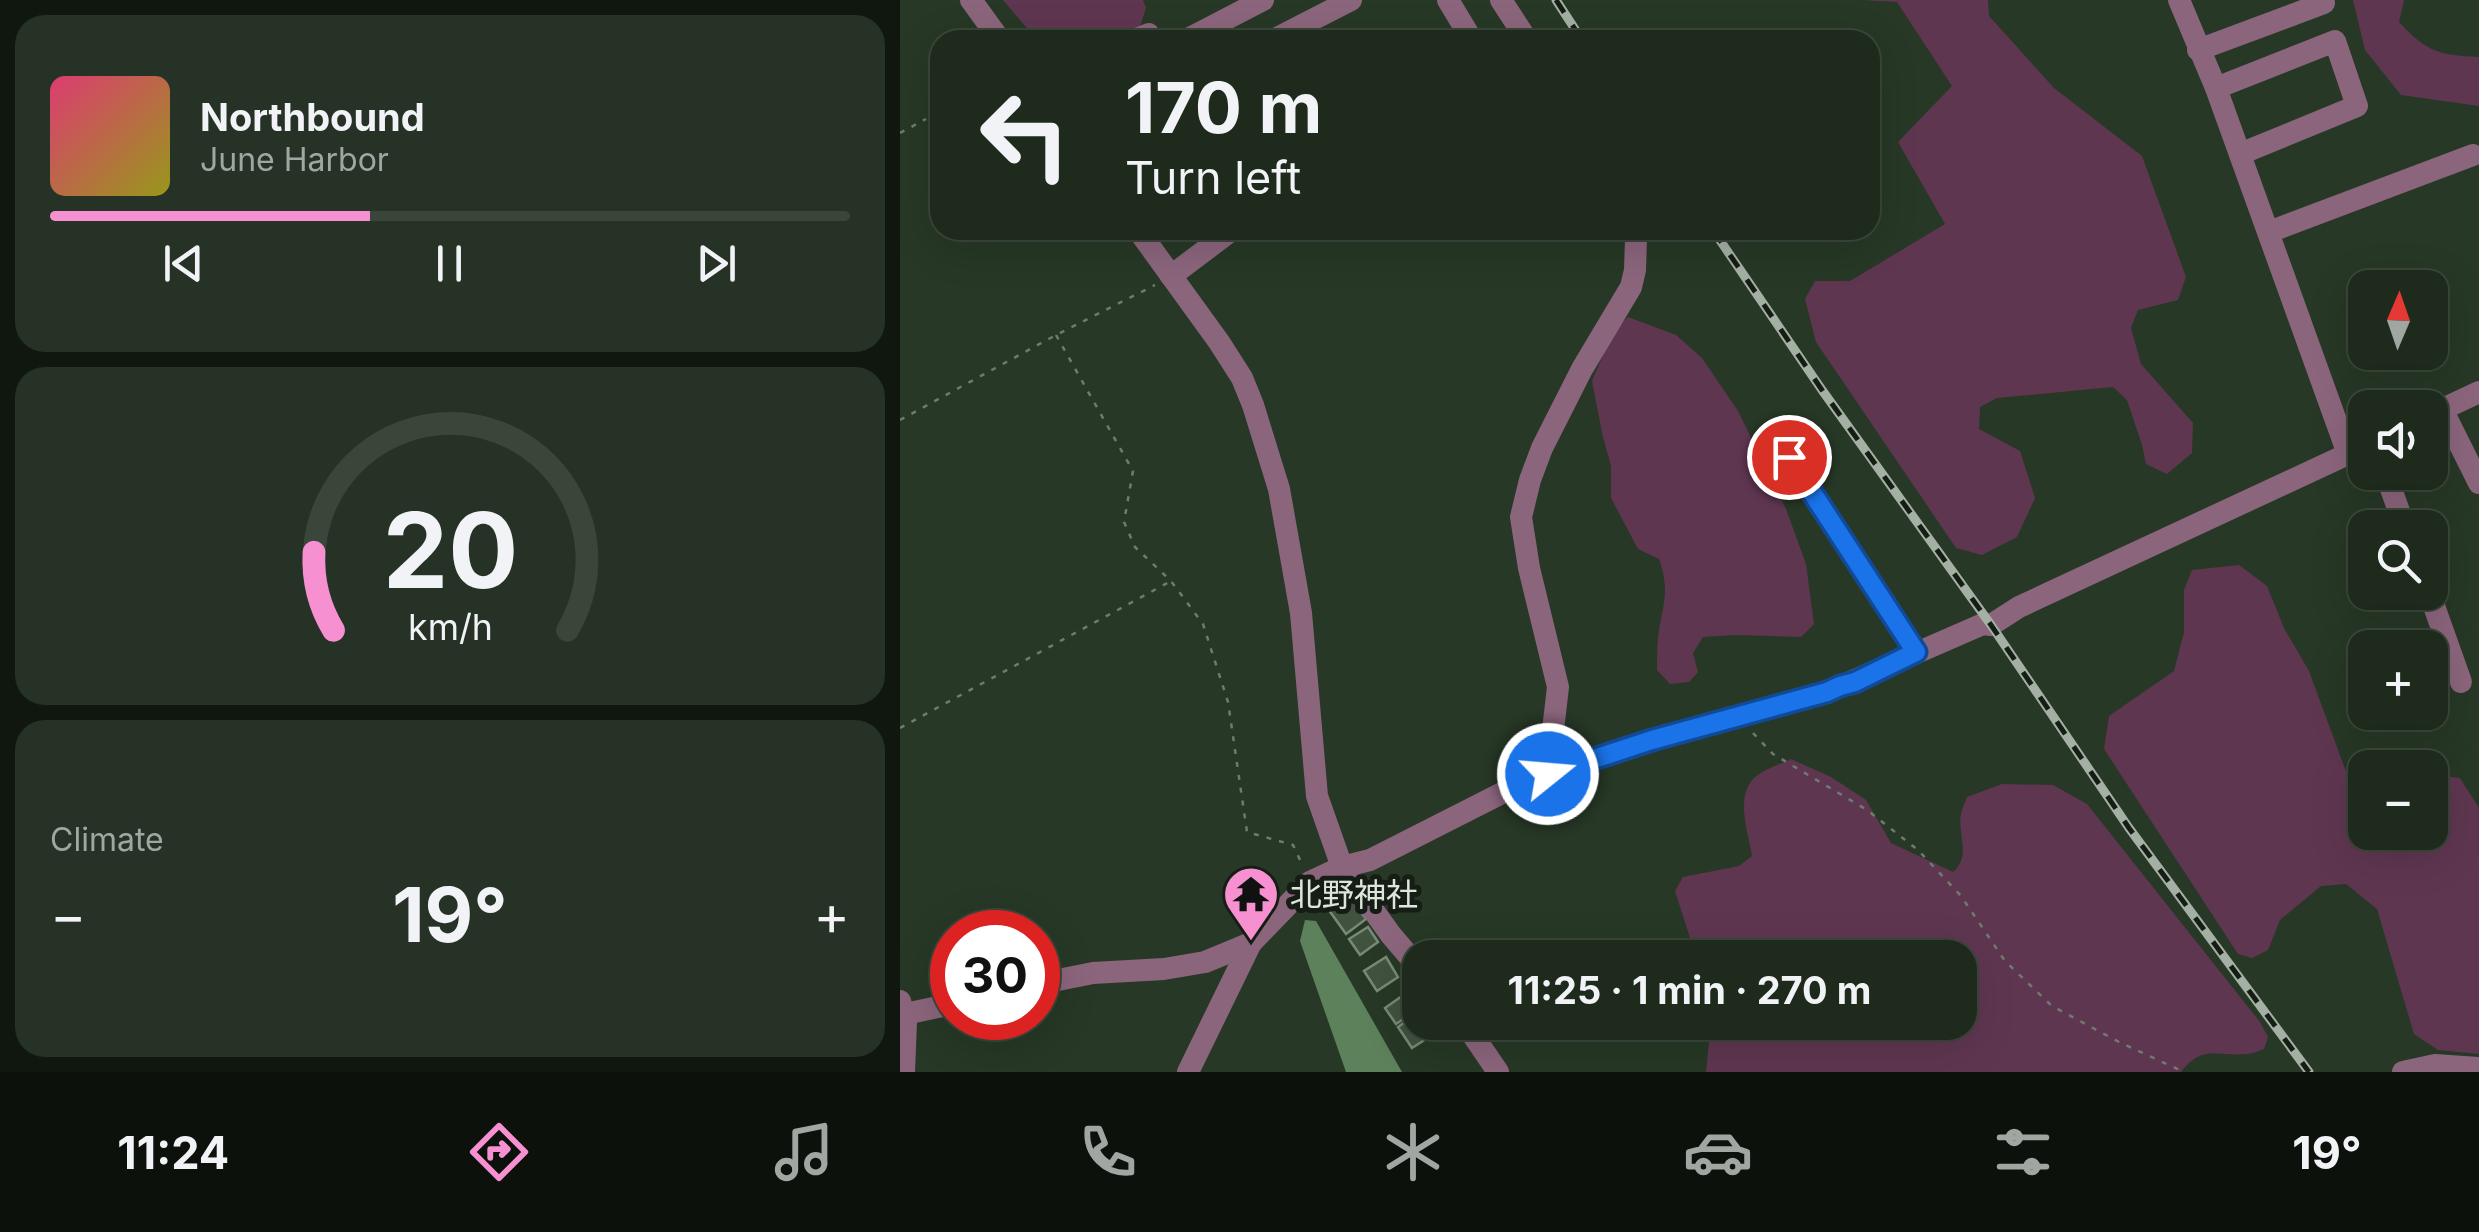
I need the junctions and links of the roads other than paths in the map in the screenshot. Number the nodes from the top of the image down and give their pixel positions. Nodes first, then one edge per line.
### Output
1 (971, 0) edge
2 (1263, 0) edge
3 (1350, 0) edge
4 (1448, 0) edge
5 (1501, 0) edge
6 (2179, 0) edge
7 (2324, 3) dead end
8 (993, 30) edge
9 (1205, 30) edge
10 (1292, 30) edge
11 (1466, 30) edge
12 (1520, 30) edge
13 (2198, 50) junction
14 (2216, 88) junction
15 (2240, 154) junction
16 (2472, 155) dead end
17 (2269, 232) junction
18 (1145, 240) edge
19 (1219, 240) edge
20 (1636, 240) edge
21 (1172, 276) junction
22 (2479, 392) edge
23 (2448, 406) edge
24 (2348, 428) edge
25 (2448, 432) edge
26 (2348, 454) edge
27 (1789, 457) dead end
28 (2479, 483) edge
29 (2435, 610) edge
30 (1916, 652) junction
31 (2461, 682) dead end
32 (1548, 774) junction
33 (1342, 867) junction
34 (1251, 943) junction
35 (1402, 947) edge
36 (1060, 980) edge
37 (930, 1006) edge
38 (902, 1008) edge
39 (1476, 1040) edge
40 (2479, 1068) edge
41 (904, 1072) edge
42 (1188, 1072) edge
43 (1498, 1072) edge
44 (2403, 1072) edge

1 - 8 street
2 - 9 street
3 - 10 street
4 - 11 street
5 - 12 street
6 - 13 street
7 - 13 street
13 - 14 street
14 - 15 street
14 - 15 street
15 - 17 street
16 - 17 street
17 - 24 street
18 - 21 street
19 - 21 street
20 - 32 street
21 - 33 street
22 - 23 street
25 - 28 street
26 - 30 street
27 - 30 street
29 - 31 street
30 - 32 street
32 - 33 street
33 - 34 street
33 - 35 street
34 - 36 street
34 - 42 street
37 - 38 street
38 - 41 street
39 - 43 street
40 - 44 street

